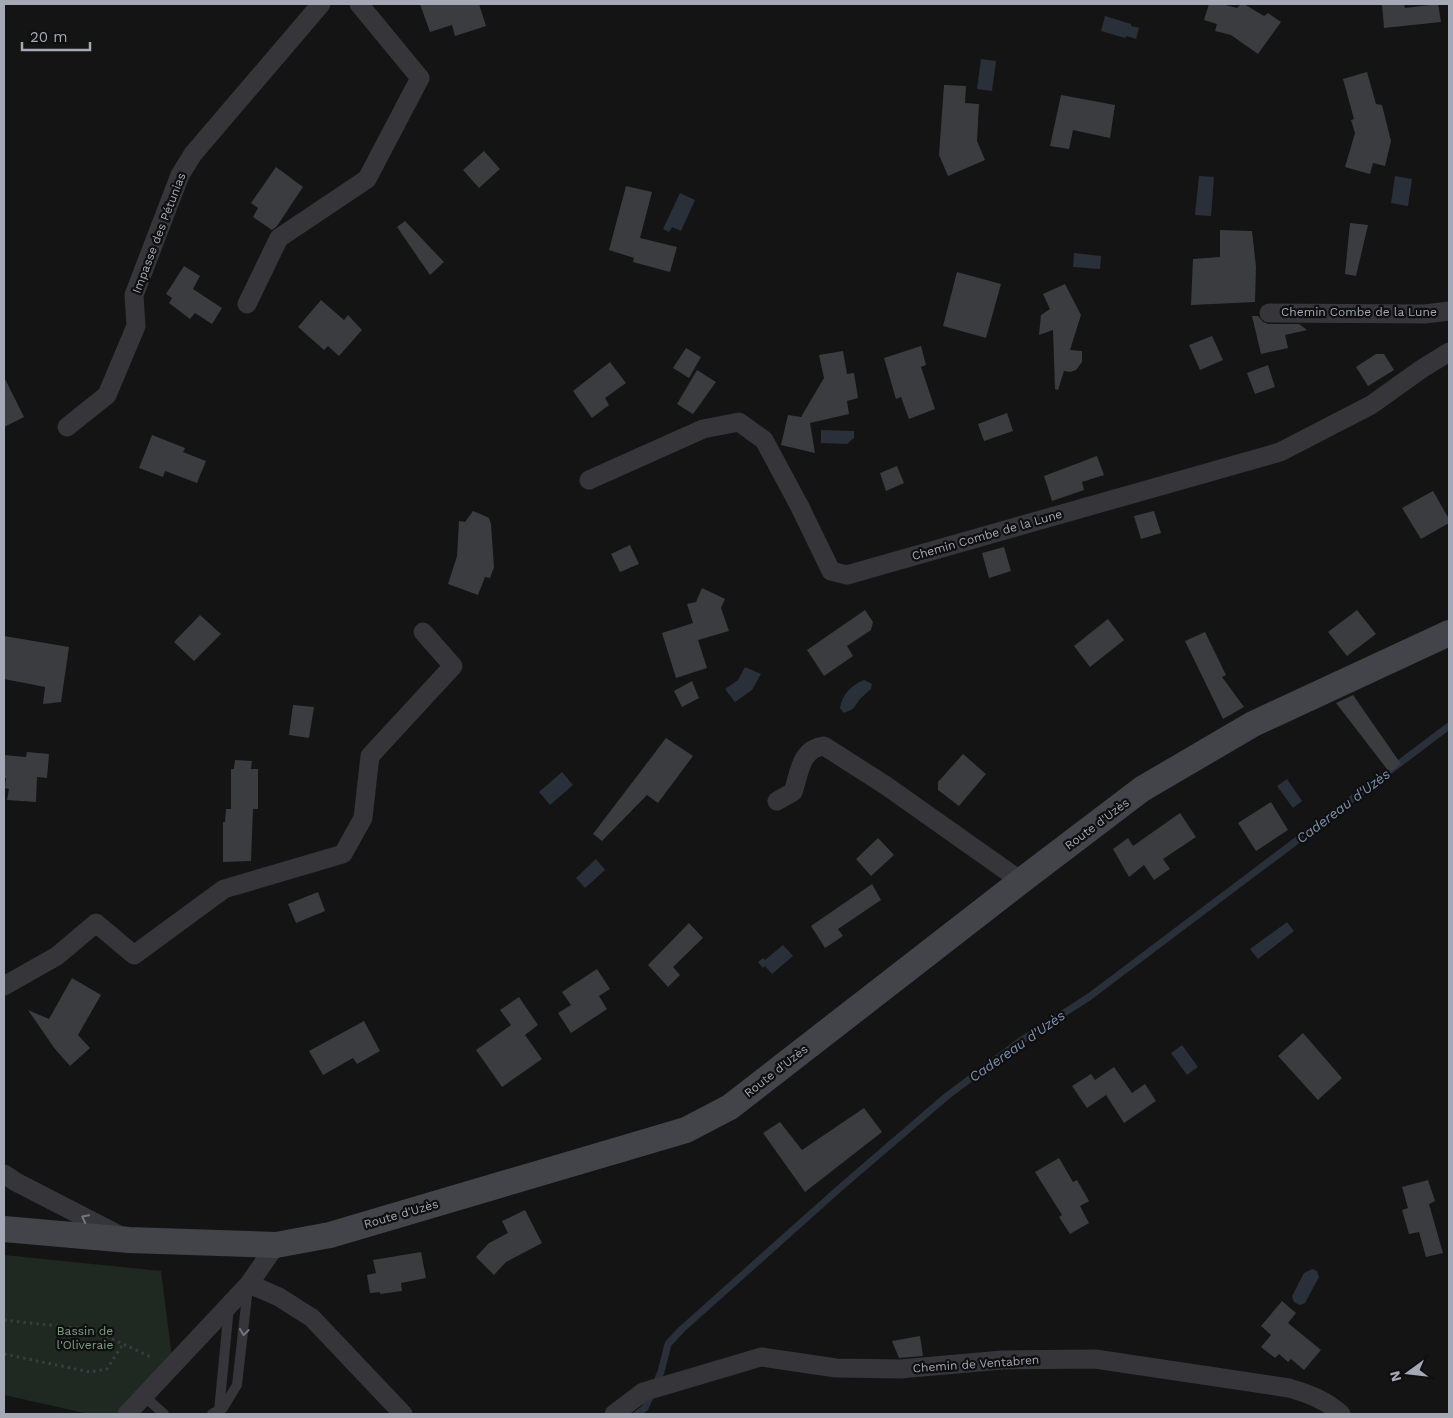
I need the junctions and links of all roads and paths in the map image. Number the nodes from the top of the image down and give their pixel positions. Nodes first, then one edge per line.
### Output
1 (321, 4) edge
2 (359, 4) edge
3 (247, 304) dead end
4 (1449, 311) edge
5 (1268, 313) dead end
6 (1449, 352) edge
7 (67, 428) dead end
8 (589, 480) dead end
9 (423, 632) dead end
10 (1449, 634) edge
11 (777, 801) dead end
12 (1021, 881) junction
13 (4, 986) edge
14 (4, 1174) edge
15 (4, 1229) edge
16 (129, 1240) junction
17 (276, 1245) junction
18 (248, 1284) junction
19 (229, 1305) junction
20 (4, 1320) edge
21 (123, 1344) junction
22 (4, 1354) edge
23 (171, 1367) junction
24 (144, 1396) junction
25 (215, 1412) edge
26 (127, 1414) edge
27 (164, 1414) edge
28 (403, 1414) edge
29 (614, 1414) edge
30 (1341, 1414) edge

1 - 7 street, Impasse des Pétunias
2 - 3 street
4 - 5 street, Chemin Combe de la Lune
6 - 8 street, Chemin Combe de la Lune
9 - 13 street
10 - 12 main road, Route d'Uzès
11 - 12 street
12 - 17 main road, Route d'Uzès
16 -> 14 street
15 - 16 main road, Route d'Uzès
16 - 17 main road, Route d'Uzès
17 - 18 street
18 - 19 street
18 -> 25 lane
18 - 28 street
19 - 23 street
19 - 25 lane
20 - 21 path
21 - 22 path
21 - 23 path
23 - 24 street
24 - 26 street
24 - 27 lane
29 - 30 street, Chemin de Ventabren

